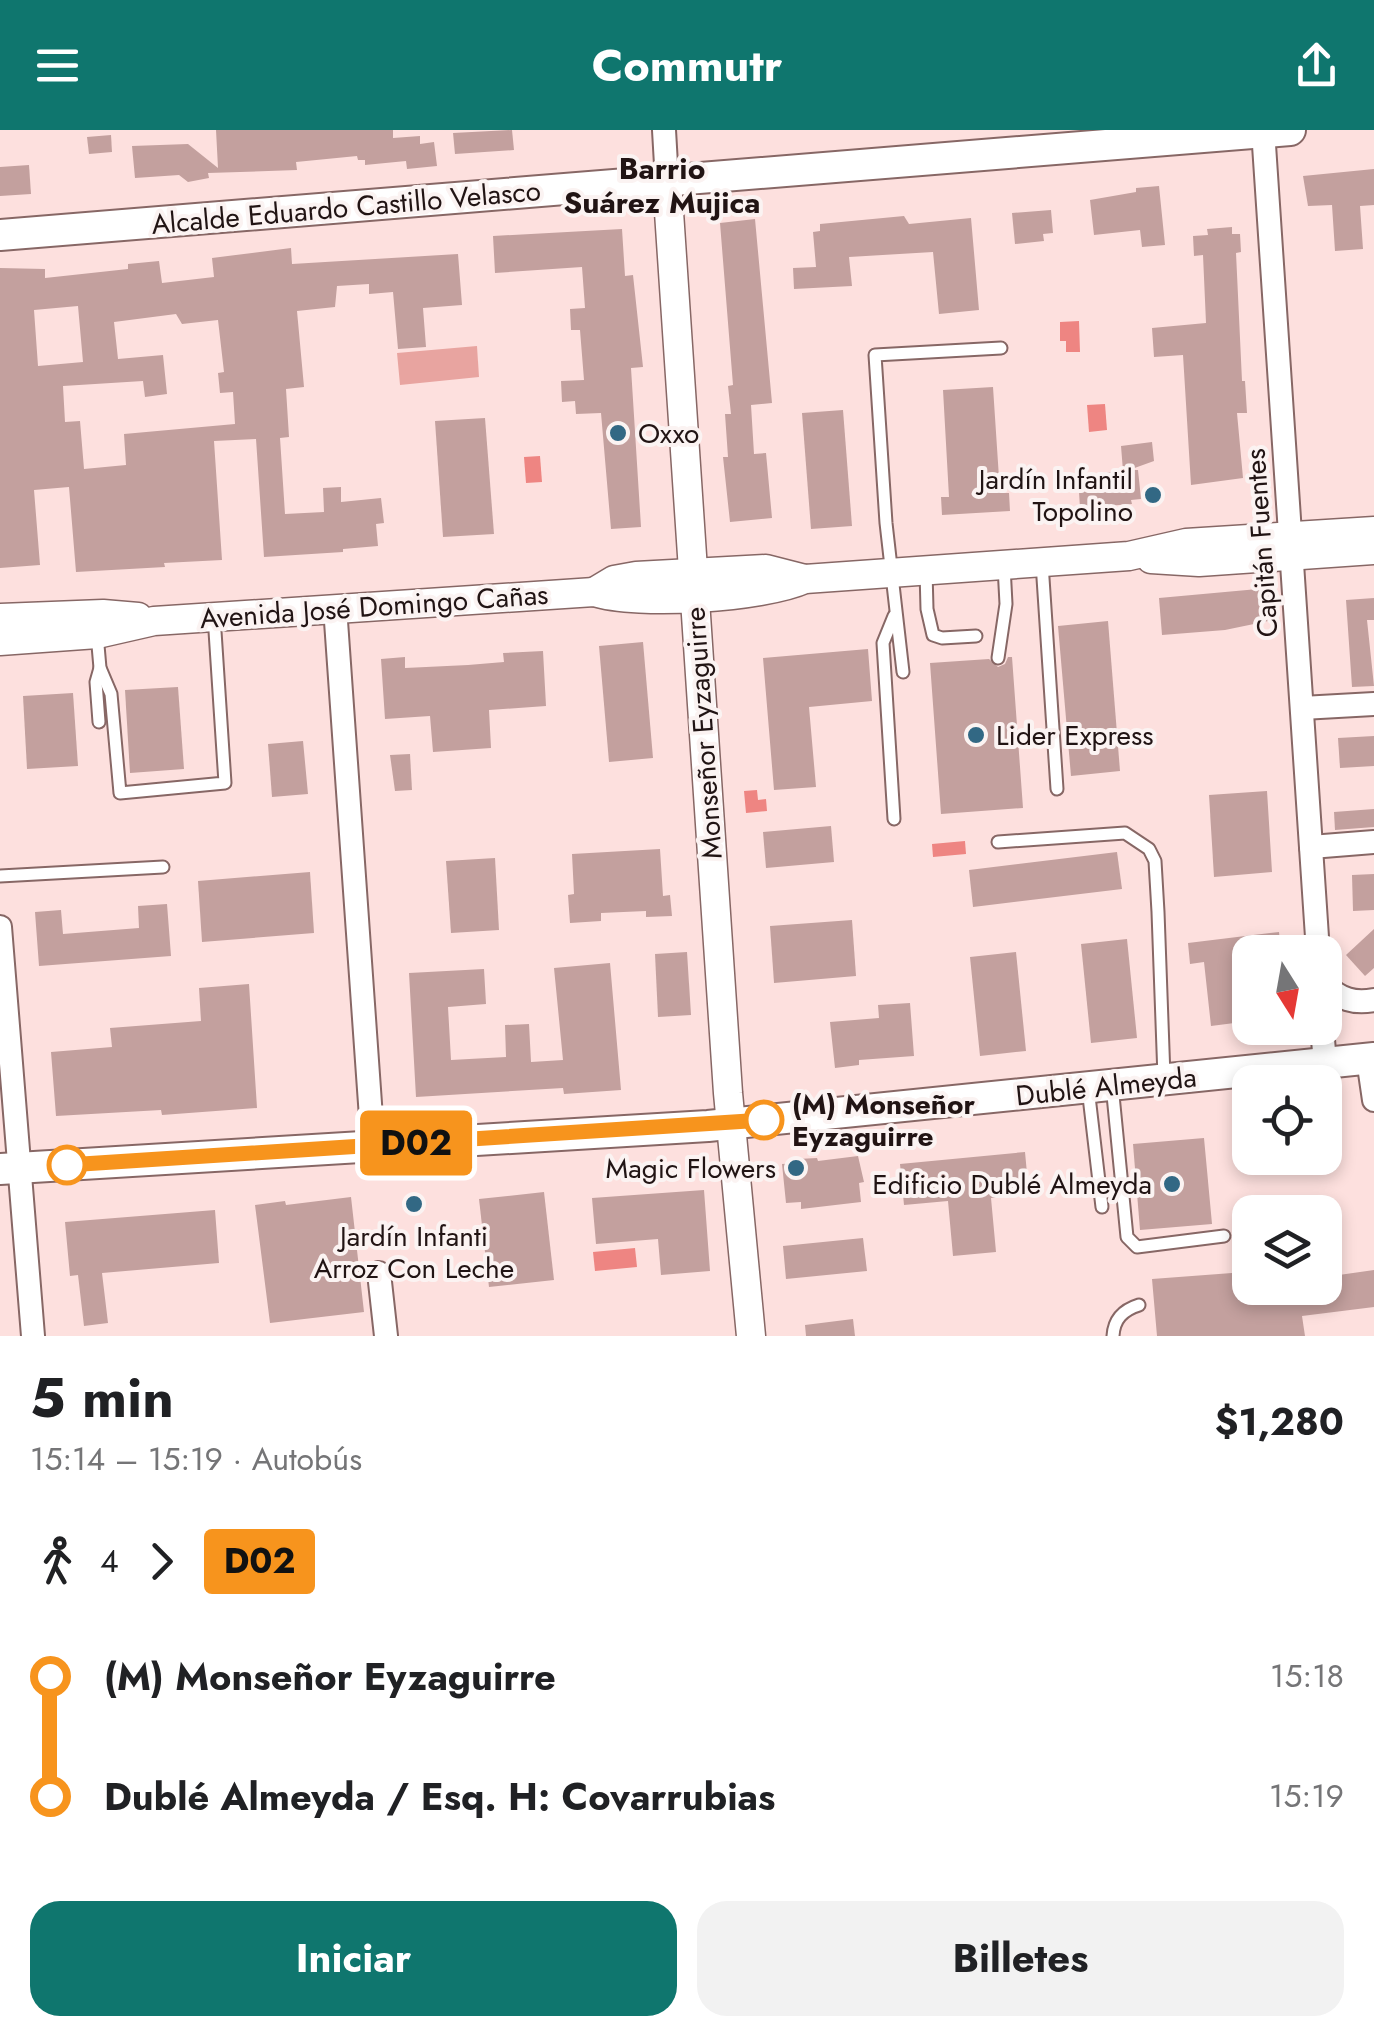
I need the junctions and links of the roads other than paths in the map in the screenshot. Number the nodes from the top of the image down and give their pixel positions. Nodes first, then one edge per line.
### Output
1 (664, 130) edge
2 (1272, 131) edge
3 (667, 182) junction
4 (0, 235) edge
5 (1001, 348) dead end
6 (1374, 531) edge
7 (1292, 546) junction
8 (1374, 550) edge
9 (1042, 563) junction
10 (1004, 566) junction
11 (926, 571) junction
12 (892, 573) junction
13 (693, 584) junction
14 (335, 607) junction
15 (896, 612) junction
16 (214, 616) junction
17 (0, 618) edge
18 (154, 621) junction
19 (97, 634) junction
20 (976, 636) dead end
21 (0, 642) edge
22 (998, 658) dead end
23 (100, 668) junction
24 (903, 672) dead end
25 (1374, 704) edge
26 (1302, 708) junction
27 (99, 722) dead end
28 (1057, 788) dead end
29 (894, 819) dead end
30 (998, 842) dead end
31 (1374, 842) edge
32 (1311, 846) junction
33 (164, 866) dead end
34 (0, 876) edge
35 (0, 927) edge
36 (1317, 935) edge
37 (1342, 997) edge
38 (1373, 1001) edge
39 (1374, 1012) edge
40 (1323, 1045) edge
41 (1371, 1058) edge
42 (1324, 1063) junction
43 (1164, 1080) junction
44 (1100, 1086) junction
45 (1374, 1100) edge
46 (730, 1124) junction
47 (373, 1146) junction
48 (10, 1168) edge
49 (1102, 1207) dead end
50 (1224, 1236) dead end
51 (379, 1273) dead end
52 (1138, 1305) dead end
53 (33, 1336) edge
54 (386, 1336) edge
55 (751, 1336) edge
56 (1114, 1336) edge

1 - 3 street, Monseñor Eyzaguirre
2 - 3 main road, Alcalde Eduardo Castillo Velasco
2 - 7 street, Capitán Fuentes
3 - 4 main road, Alcalde Eduardo Castillo Velasco
3 - 13 street, Monseñor Eyzaguirre
5 - 12 lane
6 - 7 street, Avenida José Domingo Cañas
7 - 8 street, Avenida José Domingo Cañas
7 - 9 street, Avenida José Domingo Cañas
7 - 26 street, Capitán Fuentes
9 - 10 street, Avenida José Domingo Cañas
9 - 28 lane
10 - 11 street, Avenida José Domingo Cañas
10 - 22 lane
11 - 12 street, Avenida José Domingo Cañas
11 - 20 lane
12 - 13 street, Avenida José Domingo Cañas
12 - 15 lane
13 - 14 street, Avenida José Domingo Cañas
13 - 46 street, Monseñor Eyzaguirre
14 - 16 street, Avenida José Domingo Cañas
14 - 47 street
15 - 24 lane
15 - 29 lane
16 - 18 street, Avenida José Domingo Cañas
16 - 23 lane
17 - 18 street, Avenida José Domingo Cañas
18 - 19 street, Avenida José Domingo Cañas
19 - 21 street, Avenida José Domingo Cañas
19 - 23 lane
23 - 27 lane
25 - 26 street
26 - 32 street, Capitán Fuentes
30 - 43 lane
31 - 32 street
32 - 36 street, Capitán Fuentes
33 - 34 lane
35 - 48 street
37 - 38 street
38 - 39 street
40 - 42 street
41 - 42 main road, Dublé Almeyda
41 - 45 street
42 - 43 main road, Dublé Almeyda
43 - 44 main road, Dublé Almeyda
44 - 46 main road, Dublé Almeyda
44 - 49 lane
44 - 50 lane
46 - 47 main road, Dublé Almeyda
46 - 55 street, Monseñor Eyzaguirre
47 - 48 main road, Dublé Almeyda
48 - 53 street
51 - 54 street
52 - 56 lane

